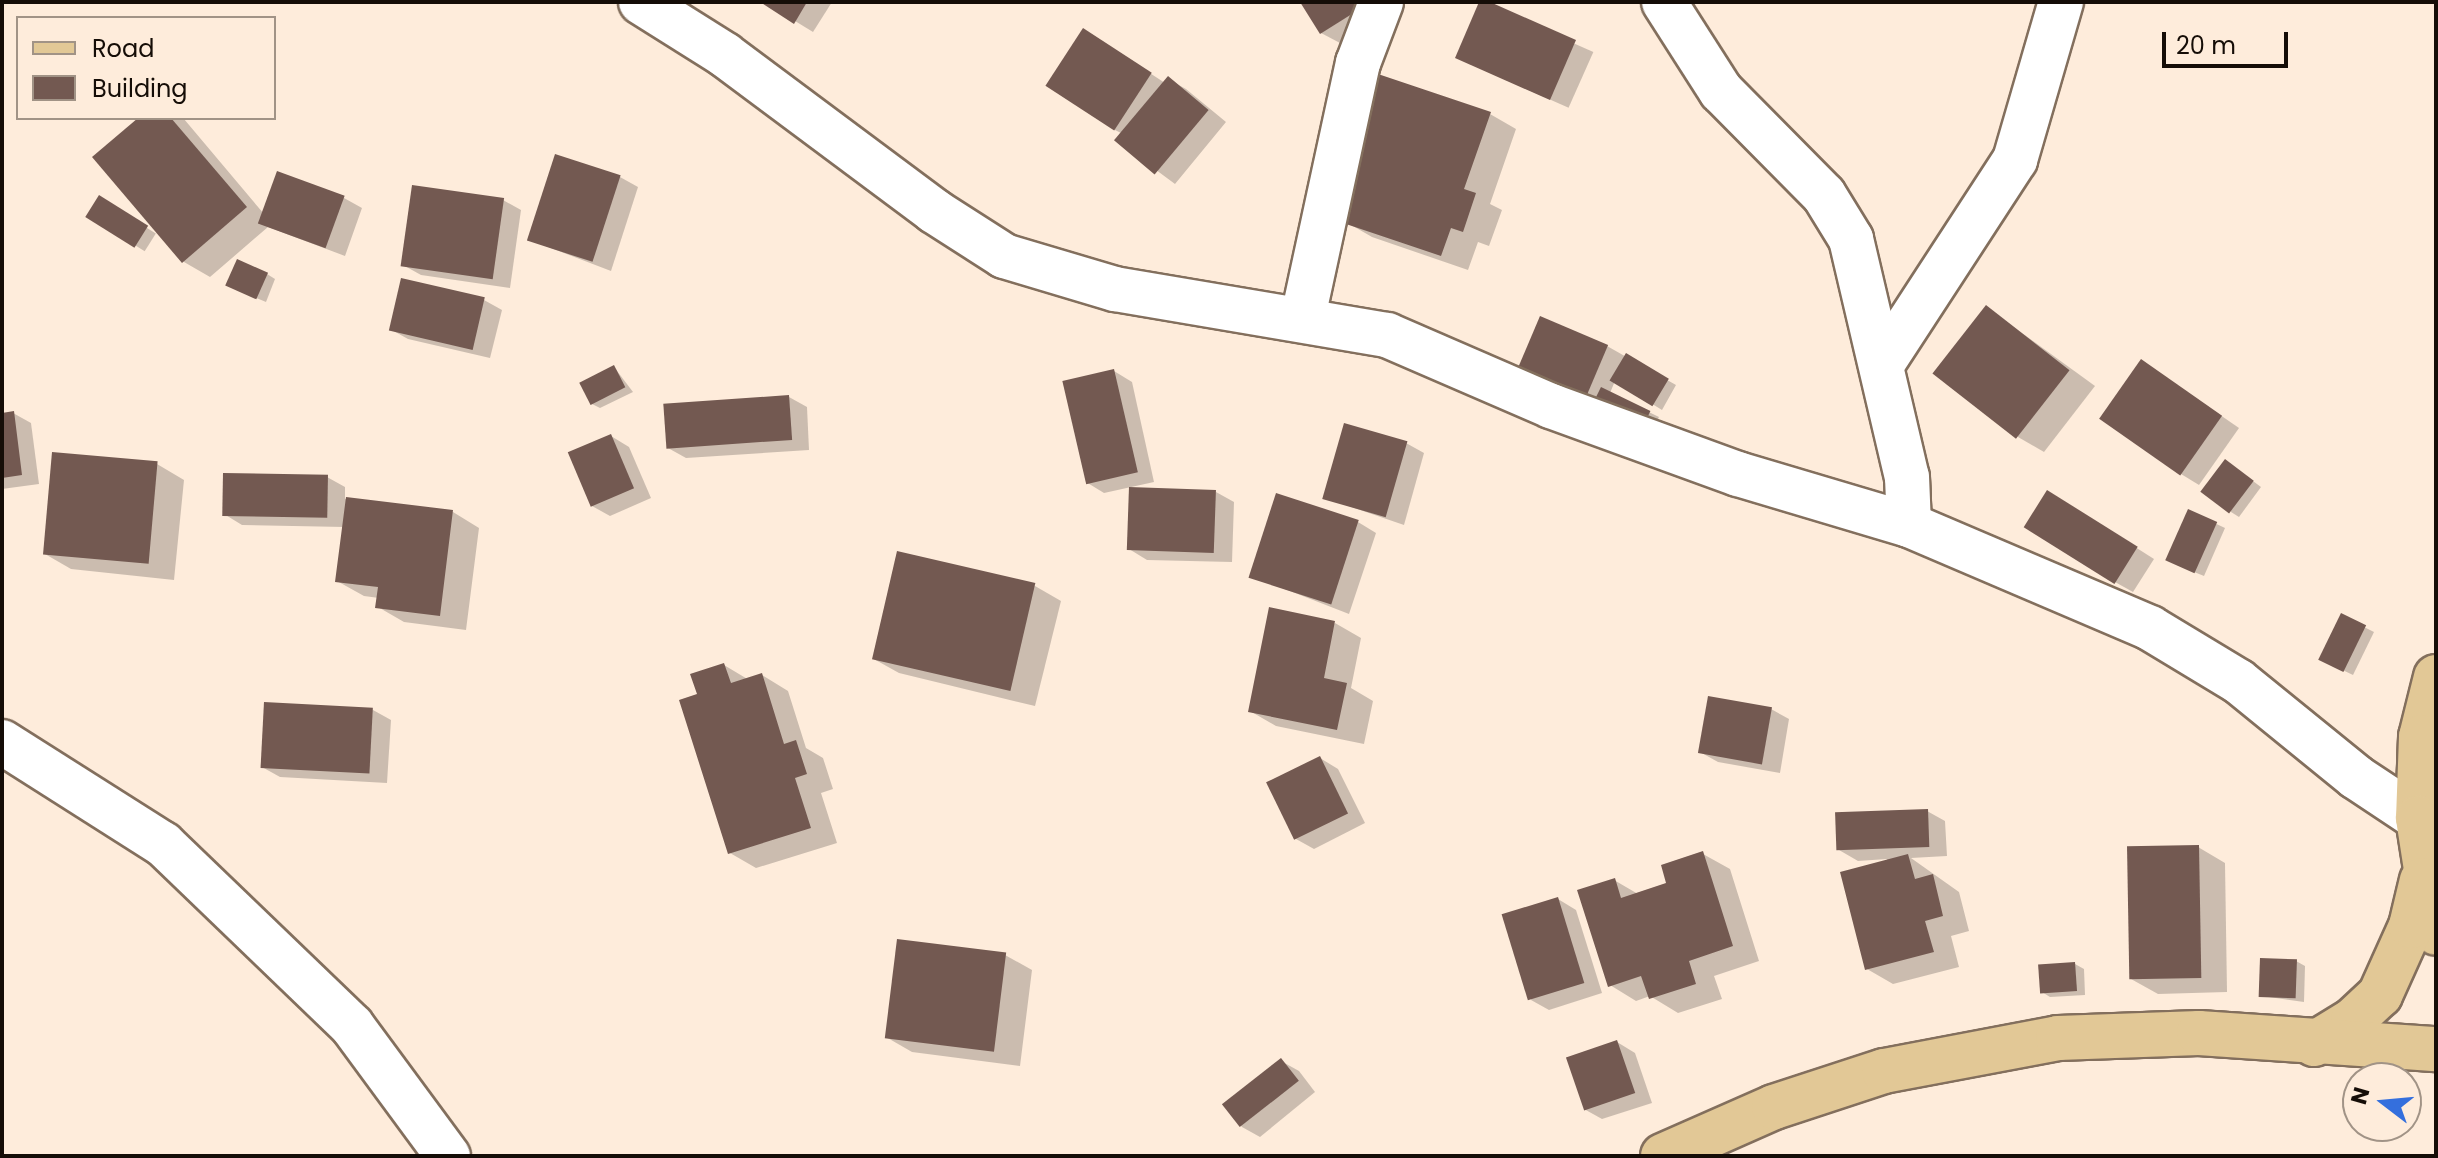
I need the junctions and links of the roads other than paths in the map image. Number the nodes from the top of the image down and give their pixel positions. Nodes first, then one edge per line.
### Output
1 (641, 2) edge
2 (1381, 2) edge
3 (1664, 2) edge
4 (2061, 2) edge
5 (1303, 317) junction
6 (1882, 364) junction
7 (1909, 525) junction
8 (2436, 677) edge
9 (2, 742) edge
10 (2418, 818) junction
11 (2423, 874) junction
12 (2436, 933) edge
13 (2314, 1044) junction
14 (2436, 1049) edge
15 (448, 1156) edge
16 (1663, 1156) edge

1 - 5 street
2 - 5 street
3 - 6 street
4 - 6 street
5 - 7 street
6 - 7 street
7 - 10 street
8 - 10 main road
9 - 15 street
10 - 11 main road
11 - 12 main road
11 - 13 main road
13 - 14 main road
13 - 16 main road

